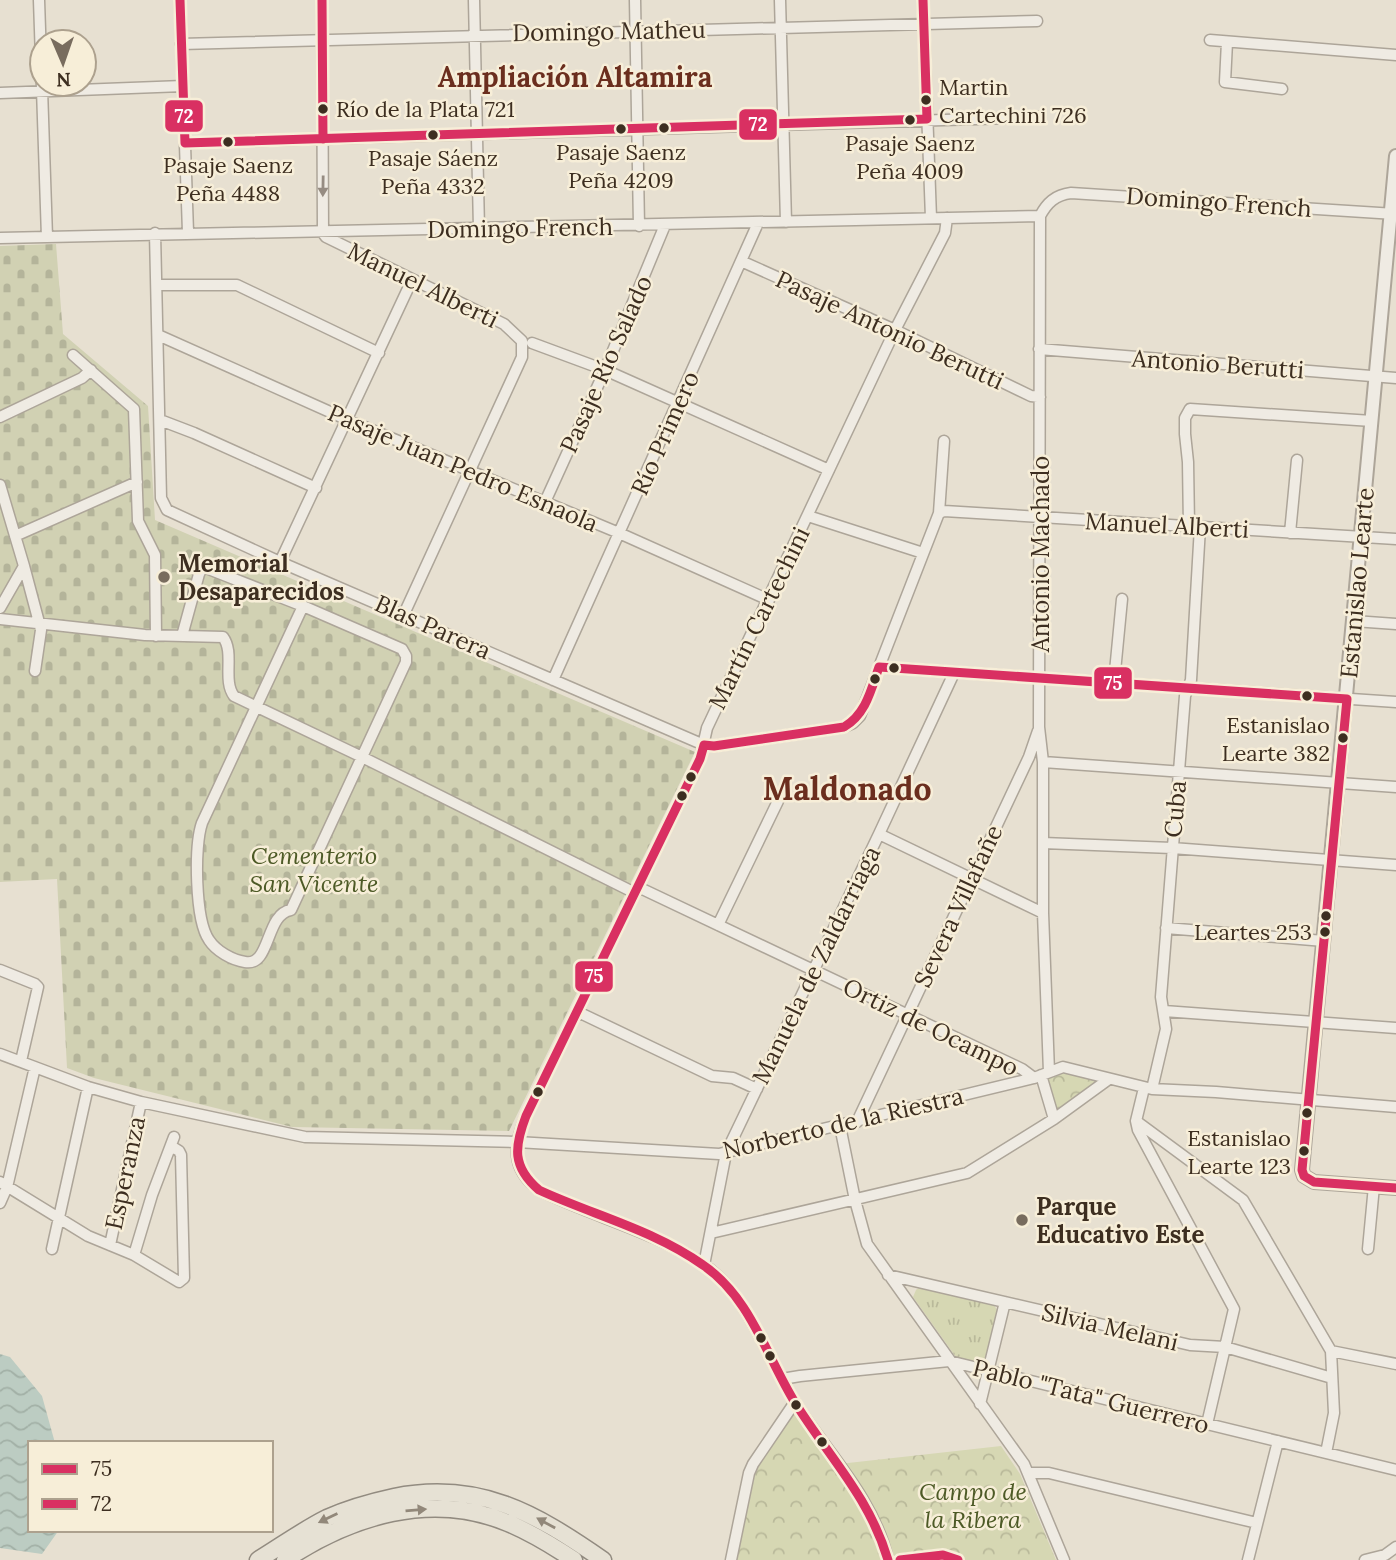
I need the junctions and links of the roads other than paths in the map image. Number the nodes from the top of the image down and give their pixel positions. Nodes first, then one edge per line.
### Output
1 (39, 0) edge
2 (180, 0) edge
3 (322, 0) edge
4 (474, 0) edge
5 (635, 0) edge
6 (780, 0) edge
7 (923, 0) edge
8 (1037, 21) dead end
9 (923, 24) junction
10 (781, 27) junction
11 (40, 28) edge
12 (636, 31) junction
13 (474, 35) junction
14 (323, 38) junction
15 (1210, 40) dead end
16 (1227, 42) junction
17 (181, 44) junction
18 (1396, 55) edge
19 (183, 86) junction
20 (98, 89) edge
21 (1282, 89) dead end
22 (28, 92) edge
23 (0, 93) edge
24 (42, 98) edge
25 (1040, 117) dead end
26 (926, 119) junction
27 (783, 124) junction
28 (637, 128) junction
29 (477, 135) junction
30 (323, 139) junction
31 (185, 143) junction
32 (1396, 156) edge
33 (1046, 205) joint
34 (1394, 214) edge
35 (1040, 216) junction
36 (931, 218) junction
37 (947, 218) junction
38 (786, 222) junction
39 (758, 223) junction
40 (665, 225) junction
41 (639, 226) junction
42 (479, 229) junction
43 (188, 232) junction
44 (155, 233) junction
45 (323, 233) junction
46 (47, 237) junction
47 (0, 238) edge
48 (741, 261) junction
49 (412, 280) junction
50 (157, 285) junction
51 (895, 330) junction
52 (158, 335) junction
53 (527, 342) junction
54 (1039, 349) junction
55 (379, 353) junction
56 (73, 355) dead end
57 (91, 370) junction
58 (605, 370) junction
59 (1376, 376) junction
60 (1396, 378) edge
61 (1040, 397) junction
62 (678, 404) junction
63 (0, 417) edge
64 (160, 420) junction
65 (348, 420) junction
66 (1372, 421) junction
67 (944, 441) dead end
68 (1297, 460) dead end
69 (829, 470) junction
70 (470, 471) junction
71 (137, 482) junction
72 (0, 485) edge
73 (316, 488) junction
74 (545, 502) junction
75 (939, 513) junction
76 (808, 516) junction
77 (1041, 518) junction
78 (1189, 526) junction
79 (1200, 527) junction
80 (619, 533) junction
81 (1290, 533) junction
82 (15, 536) junction
83 (1362, 537) junction
84 (1396, 539) edge
85 (923, 553) junction
86 (280, 562) junction
87 (24, 566) junction
88 (1122, 599) dead end
89 (769, 600) junction
90 (303, 606) junction
91 (0, 608) edge
92 (404, 614) junction
93 (0, 619) edge
94 (1354, 621) junction
95 (40, 623) junction
96 (1396, 624) edge
97 (156, 636) junction
98 (182, 636) junction
99 (879, 667) junction
100 (35, 671) dead end
101 (954, 673) junction
102 (1040, 678) junction
103 (553, 680) junction
104 (1114, 682) junction
105 (1187, 689) junction
106 (1347, 699) junction
107 (1396, 702) edge
108 (257, 707) junction
109 (1039, 727) junction
110 (704, 745) junction
111 (362, 757) junction
112 (1043, 762) junction
113 (1179, 771) junction
114 (1339, 783) junction
115 (1396, 787) edge
116 (779, 801) dead end
117 (879, 834) junction
118 (1042, 843) junction
119 (1172, 848) junction
120 (1332, 860) junction
121 (1396, 865) edge
122 (971, 878) junction
123 (637, 890) junction
124 (1043, 913) junction
125 (718, 925) junction
126 (1166, 928) junction
127 (1324, 941) junction
128 (813, 970) junction
129 (0, 971) edge
130 (1164, 1011) junction
131 (578, 1012) junction
132 (906, 1015) junction
133 (1316, 1021) junction
134 (1396, 1028) edge
135 (0, 1055) edge
136 (21, 1061) junction
137 (35, 1067) junction
138 (1041, 1075) junction
139 (1109, 1079) junction
140 (88, 1087) junction
141 (757, 1089) junction
142 (1148, 1089) junction
143 (1308, 1100) junction
144 (141, 1102) junction
145 (1396, 1107) edge
146 (1054, 1119) junction
147 (1136, 1121) junction
148 (857, 1122) junction
149 (840, 1126) junction
150 (517, 1142) junction
151 (726, 1153) junction
152 (4, 1185) edge
153 (1374, 1186) junction
154 (1396, 1188) edge
155 (855, 1200) junction
156 (0, 1203) edge
157 (59, 1217) junction
158 (711, 1233) junction
159 (110, 1245) junction
160 (52, 1249) dead end
161 (1368, 1249) dead end
162 (134, 1255) junction
163 (704, 1265) junction
164 (888, 1275) junction
165 (1004, 1302) junction
166 (1225, 1348) junction
167 (1331, 1351) junction
168 (949, 1361) junction
169 (1396, 1364) edge
170 (988, 1370) junction
171 (1332, 1377) junction
172 (782, 1379) junction
173 (795, 1402) junction
174 (980, 1404) junction
175 (1207, 1424) junction
176 (1278, 1441) junction
177 (1326, 1453) junction
178 (1396, 1470) edge
179 (1029, 1473) junction
180 (1257, 1523) junction
181 (1396, 1547) edge
182 (258, 1560) edge
183 (285, 1560) edge
184 (574, 1560) edge
185 (603, 1560) edge
186 (731, 1560) edge
187 (888, 1560) edge
188 (900, 1560) edge
189 (958, 1560) edge
190 (1064, 1560) edge
191 (1248, 1560) edge
192 (1365, 1560) edge

1 - 11 street
2 - 17 street
3 - 14 street
4 - 13 street
5 - 12 street
6 - 10 street
7 - 9 street
8 - 9 street, Domingo Matheu
9 - 10 street, Domingo Matheu
9 - 26 street
10 - 12 street, Domingo Matheu
10 - 27 street
12 - 13 street, Domingo Matheu
12 - 28 street
13 - 14 street, Domingo Matheu
13 - 29 street
14 - 17 street, Domingo Matheu
14 - 30 street
15 - 16 street
16 - 18 street
16 - 21 street
17 - 19 street
19 - 20 street
19 - 31 street
22 - 23 street
24 - 46 street
25 - 26 street
26 - 27 street
26 - 36 street
27 - 28 street
27 - 38 street
28 - 29 street
28 - 41 street
29 - 30 street
29 - 42 street
30 - 31 street
30 -> 45 street
31 - 43 street
32 - 34 street, Estanislao Learte
33 - 34 street, Domingo French
33 - 35 street, Antonio Machado
34 - 59 street, Estanislao Learte
35 - 37 street, Domingo French
35 - 54 street, Antonio Machado
36 - 37 street, Domingo French
36 - 38 street, Domingo French
37 - 51 street, Martín Cartechini
38 - 39 street, Domingo French
39 - 40 street, Domingo French
39 - 48 street, Río Primero
40 - 41 street, Domingo French
40 - 58 street, Pasaje Río Salado
41 - 42 street, Domingo French
42 - 45 street, Domingo French
43 - 44 street, Domingo French
43 - 45 street, Domingo French
44 - 46 street, Domingo French
44 - 50 street
45 - 49 street, Manuel Alberti
46 - 47 street, Domingo French
48 - 51 street, Pasaje Antonio Berutti
48 - 62 street, Río Primero
49 - 53 street, Manuel Alberti
49 - 55 street
50 - 52 street
50 - 55 street
51 - 61 street, Pasaje Antonio Berutti
51 - 69 street, Martín Cartechini
52 - 64 street
52 - 65 street, Pasaje Juan Pedro Esnaola
53 - 58 street, Manuel Alberti
53 - 70 street
54 - 59 street, Antonio Berutti
54 - 61 street, Antonio Machado
55 - 65 street
56 - 57 street
57 - 63 street
57 - 71 street
58 - 62 street, Manuel Alberti
58 - 74 street, Pasaje Río Salado
59 - 60 street, Antonio Berutti
59 - 66 street, Estanislao Learte
61 - 77 street, Antonio Machado
62 - 69 street, Manuel Alberti
62 - 80 street, Río Primero
64 - 73 street
64 - 86 street, Blas Parera
65 - 70 street, Pasaje Juan Pedro Esnaola
65 - 73 street
66 - 78 street
66 - 83 street, Estanislao Learte
67 - 75 street
68 - 81 street
69 - 76 street, Martín Cartechini
70 - 74 street, Pasaje Juan Pedro Esnaola
70 - 92 street
71 - 82 street
71 - 97 street
72 - 82 street
73 - 86 street
74 - 80 street, Pasaje Juan Pedro Esnaola
75 - 77 street, Manuel Alberti
75 - 85 street
76 - 85 street
76 - 89 street, Martín Cartechini
77 - 78 street, Manuel Alberti
77 - 102 street, Antonio Machado
78 - 79 street, Manuel Alberti
79 - 81 street, Manuel Alberti
79 - 105 street, Cuba
80 - 89 street, Pasaje Juan Pedro Esnaola
80 - 103 street, Río Primero
81 - 83 street, Manuel Alberti
82 - 87 street
83 - 84 street, Manuel Alberti
83 - 94 street, Estanislao Learte
85 - 99 street
86 - 92 street, Blas Parera
87 - 91 street
87 - 95 street
88 - 104 street
89 - 110 street, Martín Cartechini
90 - 98 street
90 - 108 street
90 - 111 street
92 - 103 street, Blas Parera
93 - 95 street
94 - 96 street
94 - 106 street, Estanislao Learte
95 - 97 street
95 - 100 street
97 - 98 street
98 - 108 street, Ortiz de Ocampo
99 - 101 street
99 - 110 street
101 - 102 street
101 - 117 street, Manuela de Zaldarriaga
102 - 104 street
102 - 109 street, Antonio Machado
103 - 110 street, Blas Parera
104 - 105 street
105 - 106 street
105 - 113 street, Cuba
106 - 107 street
106 - 114 street, Estanislao Learte
108 - 111 street, Ortiz de Ocampo
108 - 111 street
109 - 112 street, Antonio Machado
109 - 122 street, Severa Villafañe
110 - 123 street, Martín Cartechini
111 - 123 street, Ortiz de Ocampo
112 - 113 street
112 - 118 street, Antonio Machado
113 - 114 street
113 - 119 street, Cuba
114 - 115 street
114 - 120 street, Estanislao Learte
116 - 125 street
117 - 122 street
117 - 128 street, Manuela de Zaldarriaga
118 - 119 street
118 - 124 street, Antonio Machado
119 - 120 street
119 - 126 street, Cuba
120 - 121 street
120 - 127 street, Estanislao Learte
122 - 124 street
122 - 132 street, Severa Villafañe
123 - 125 street, Ortiz de Ocampo
123 - 131 street, Martín Cartechini
124 - 138 street, Antonio Machado
125 - 128 street, Ortiz de Ocampo
126 - 127 street
126 - 130 street, Cuba
127 - 133 street, Estanislao Learte
128 - 132 street, Ortiz de Ocampo
128 - 141 street, Manuela de Zaldarriaga
129 - 136 street
130 - 133 street
130 - 142 street, Cuba
131 - 141 street
131 - 150 street, Martín Cartechini
132 - 138 street, Ortiz de Ocampo
132 - 148 street, Severa Villafañe
133 - 134 street
133 - 143 street, Estanislao Learte
135 - 136 street, Norberto de la Riestra
136 - 137 street, Norberto de la Riestra
137 - 140 street, Norberto de la Riestra
137 - 152 street
138 - 139 street, Norberto de la Riestra
138 - 146 street, Antonio Machado
138 - 148 street, Norberto de la Riestra
139 - 142 street, Norberto de la Riestra
139 - 146 street
140 - 144 street, Norberto de la Riestra
140 - 157 street
141 - 151 street, Manuela de Zaldarriaga
142 - 143 street, Norberto de la Riestra
142 - 147 street, Cuba
143 - 145 street, Norberto de la Riestra
143 - 153 street, Estanislao Learte
144 - 150 street, Norberto de la Riestra
144 - 159 street, Esperanza
146 - 155 street
147 - 166 street
147 - 167 street
148 - 149 street, Norberto de la Riestra
149 - 151 street, Norberto de la Riestra
149 - 155 street
150 - 151 street, Norberto de la Riestra
150 - 163 street
151 - 158 street, Manuela de Zaldarriaga
152 - 156 street
152 - 157 street
153 - 154 street
153 - 161 street
155 - 158 street
155 - 164 street
157 - 159 street
157 - 160 street
158 - 163 street, Manuela de Zaldarriaga
159 - 162 street
162 - 162 street
163 - 172 street
164 - 165 street, Silvia Melani
164 - 168 street
165 - 166 street, Silvia Melani
165 - 170 street
166 - 171 street, Silvia Melani
166 - 175 street
167 - 169 street
167 - 171 street
168 - 170 street, Pablo "Tata" Guerrero
168 - 172 street, Pablo "Tata" Guerrero
168 - 174 street
170 - 174 street
170 - 175 street, Pablo "Tata" Guerrero
171 - 177 street
172 - 173 street
173 - 186 street
173 - 187 street
174 - 179 street
175 - 176 street, Pablo "Tata" Guerrero
176 - 177 street, Pablo "Tata" Guerrero
176 - 180 street
177 - 178 street, Pablo "Tata" Guerrero
179 - 180 street
179 - 190 street
180 - 191 street
181 - 192 street
185 -> 182 main road
183 -> 184 main road
188 - 189 street

